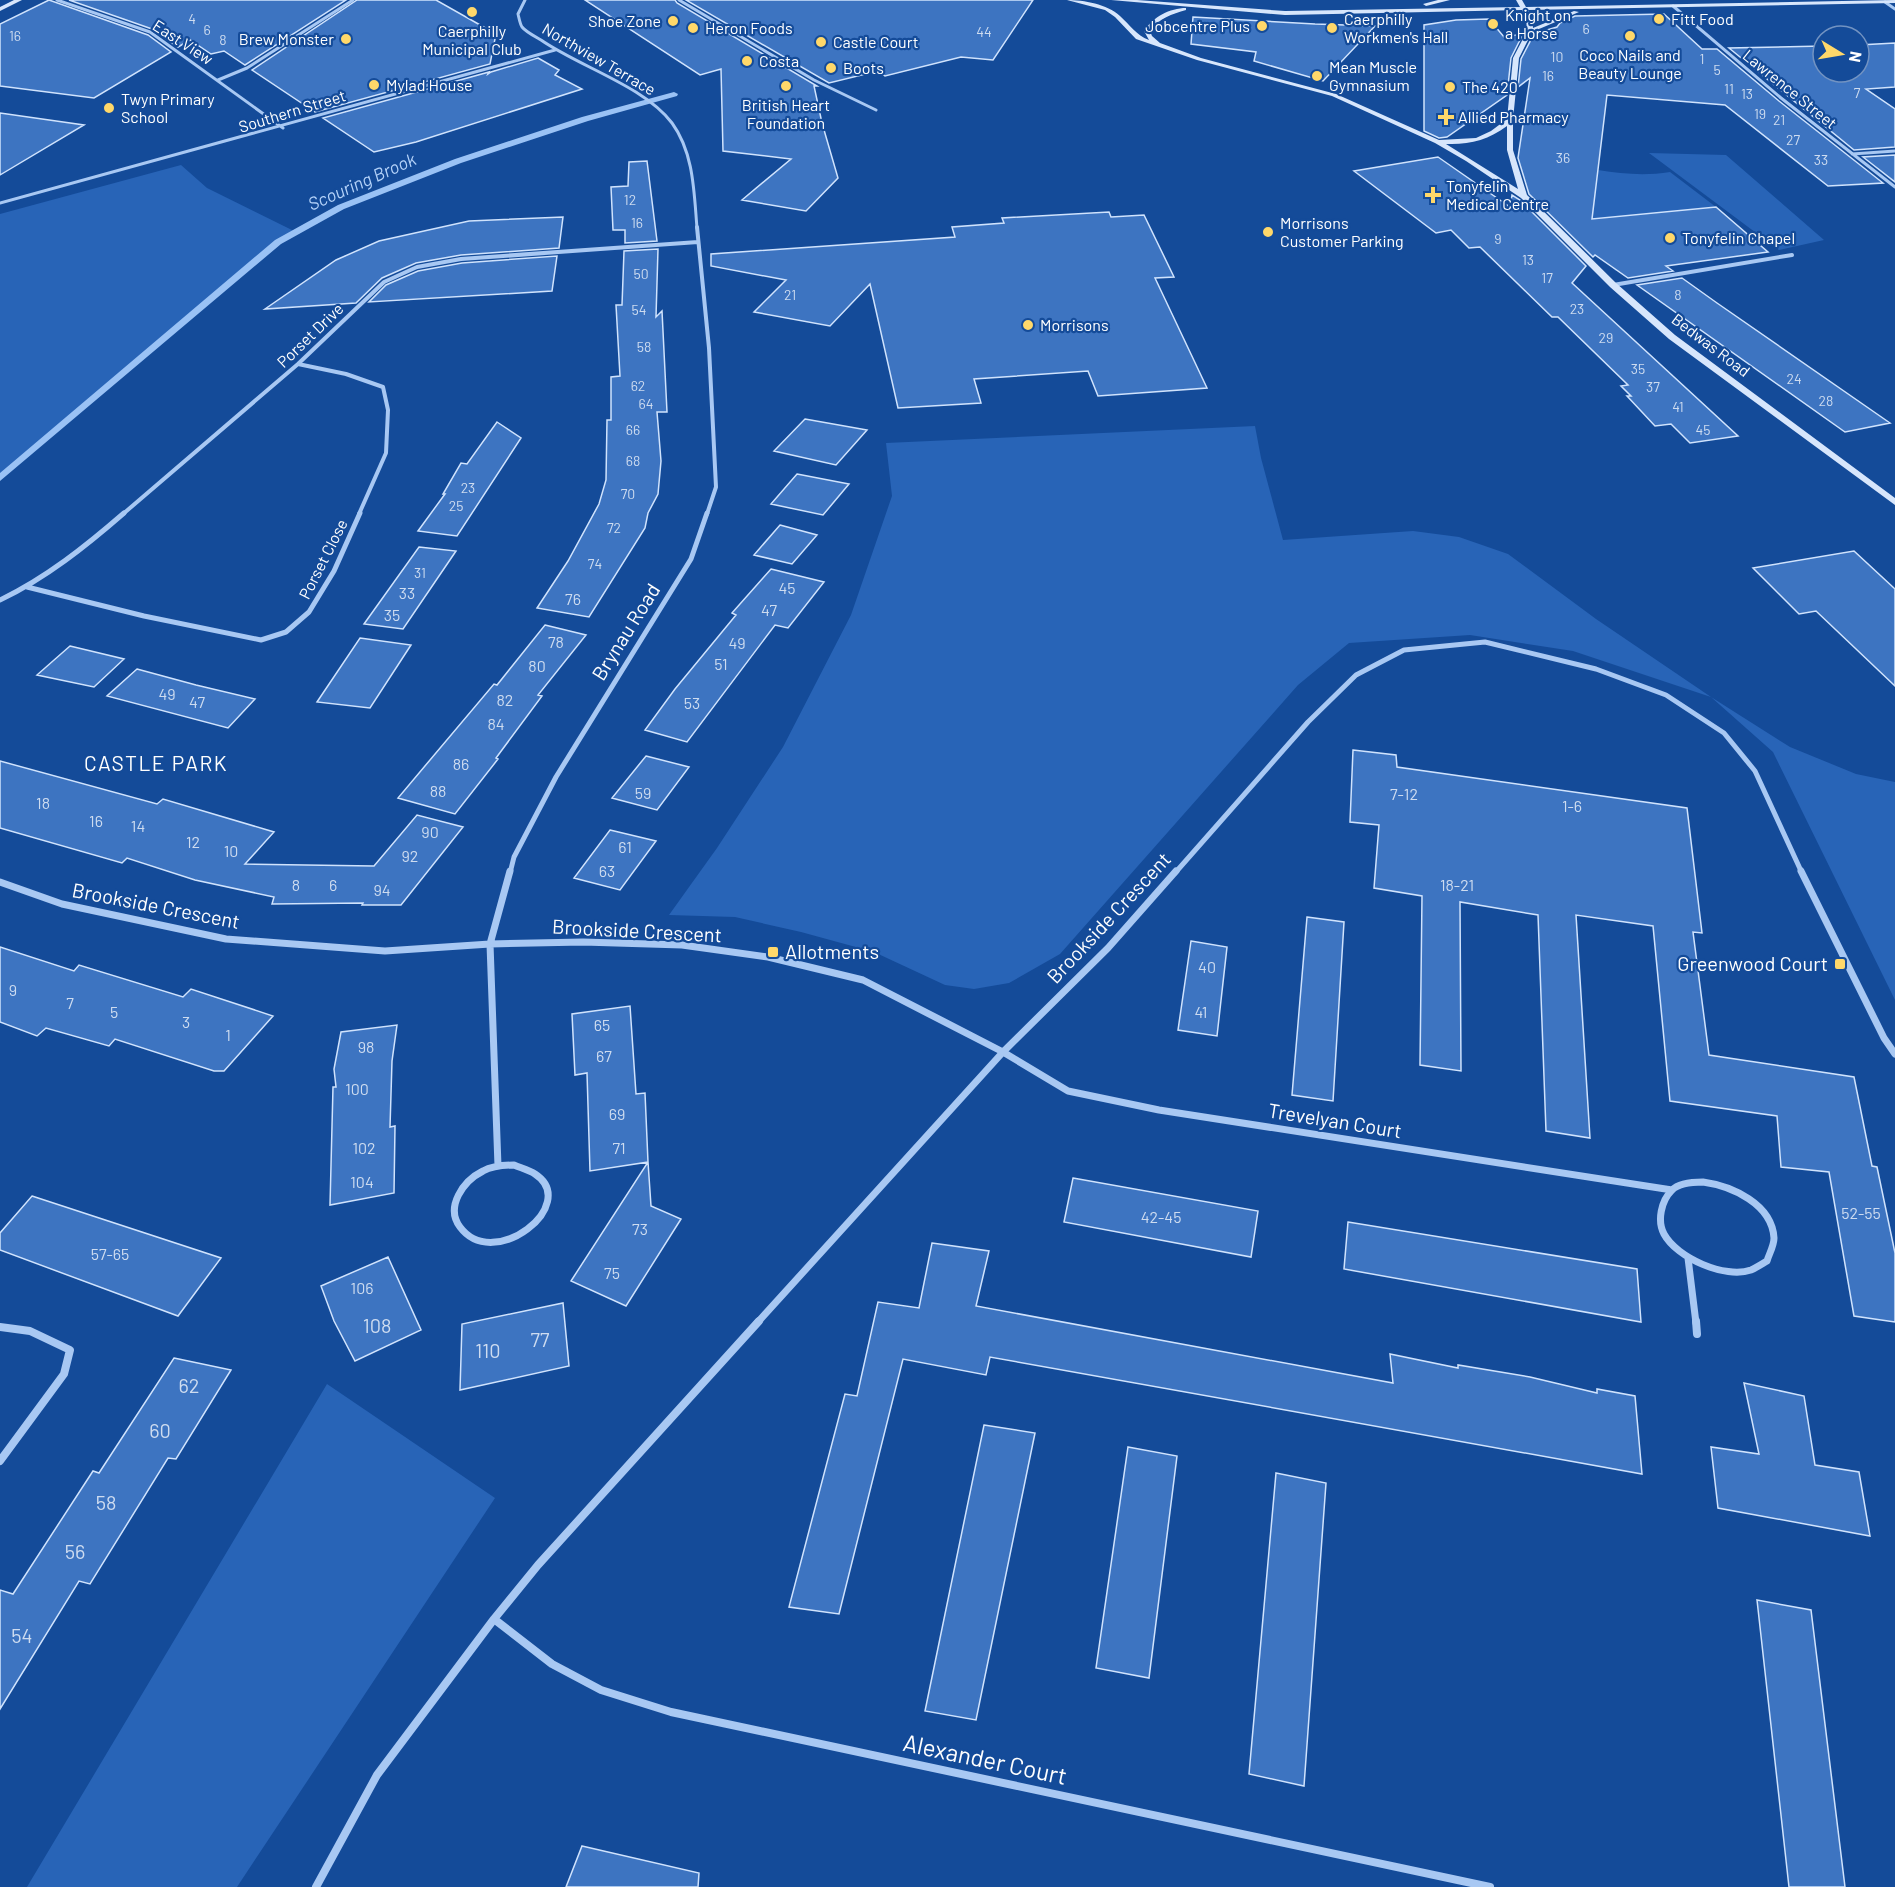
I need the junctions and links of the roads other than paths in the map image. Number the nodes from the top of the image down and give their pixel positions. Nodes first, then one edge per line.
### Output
1 (20, 0) edge
2 (57, 0) edge
3 (353, 0) edge
4 (525, 0) edge
5 (679, 0) edge
6 (1070, 0) edge
7 (1114, 0) edge
8 (1447, 0) edge
9 (1502, 0) edge
10 (1519, 0) edge
11 (1550, 0) edge
12 (1885, 2) edge
13 (1895, 2) edge
14 (1622, 4) edge
15 (1673, 6) junction
16 (1191, 7) junction
17 (1593, 7) junction
18 (1524, 8) junction
19 (0, 9) edge
20 (1895, 9) edge
21 (1381, 11) junction
22 (1530, 32) junction
23 (1160, 46) junction
24 (555, 50) junction
25 (218, 80) junction
26 (658, 108) joint
27 (876, 110) dead end
28 (1510, 120) junction
29 (283, 128) junction
30 (1437, 142) junction
31 (1895, 151) edge
32 (1852, 154) junction
33 (1895, 187) edge
34 (1524, 196) junction
35 (0, 203) edge
36 (698, 242) junction
37 (1792, 255) dead end
38 (1613, 285) junction
39 (298, 364) junction
40 (1895, 502) edge
41 (27, 587) junction
42 (0, 600) edge
43 (0, 882) edge
44 (490, 944) junction
45 (1003, 1052) junction
46 (1895, 1054) edge
47 (498, 1166) junction
48 (1672, 1190) junction
49 (1688, 1258) junction
50 (0, 1327) edge
51 (1697, 1334) dead end
52 (0, 1461) edge
53 (494, 1619) junction
54 (316, 1887) edge
55 (1490, 1887) edge

1 - 19 main road
2 - 25 street, East View
3 - 25 street
4 - 24 street, Northview Terrace
5 - 27 street
6 - 23 main road
7 - 16 main road
8 - 21 main road
9 - 18 main road
10 - 18 main road
11 - 17 main road
12 - 13 main road
12 - 15 main road
12 - 20 street
14 - 15 main road
14 - 17 main road
15 - 32 street, Lawrence Street
16 - 21 main road
16 - 23 main road
17 - 18 main road
17 - 22 main road
18 - 21 main road
18 - 22 main road
22 - 28 main road
23 - 30 main road
24 - 26 street, Northview Terrace
24 - 29 street, Southern Street
25 - 29 street, East View
26 - 36 street, Brynau Road
28 - 30 main road
28 - 34 main road
29 - 35 street, Southern Street
30 - 34 main road
31 - 32 street
32 - 33 street, Lawrence Street
34 - 38 main road, Bedwas Road
36 - 39 street, Porset Drive
36 - 44 street, Brynau Road
37 - 38 street
38 - 40 main road, Bedwas Road
39 - 41 street, Porset Drive
39 - 41 street, Porset Close
41 - 42 street, Porset Drive
43 - 44 street, Brookside Crescent
44 - 45 street, Brookside Crescent
44 - 47 street, Brynau Road
45 - 46 street, Brookside Crescent
45 - 48 street, Trevelyan Court
45 - 53 street
47 - 47 street
48 - 49 street, Trevelyan Court
48 - 49 street, Trevelyan Court
49 - 51 street
50 - 52 street
53 - 54 street
53 - 55 street, Alexander Court

